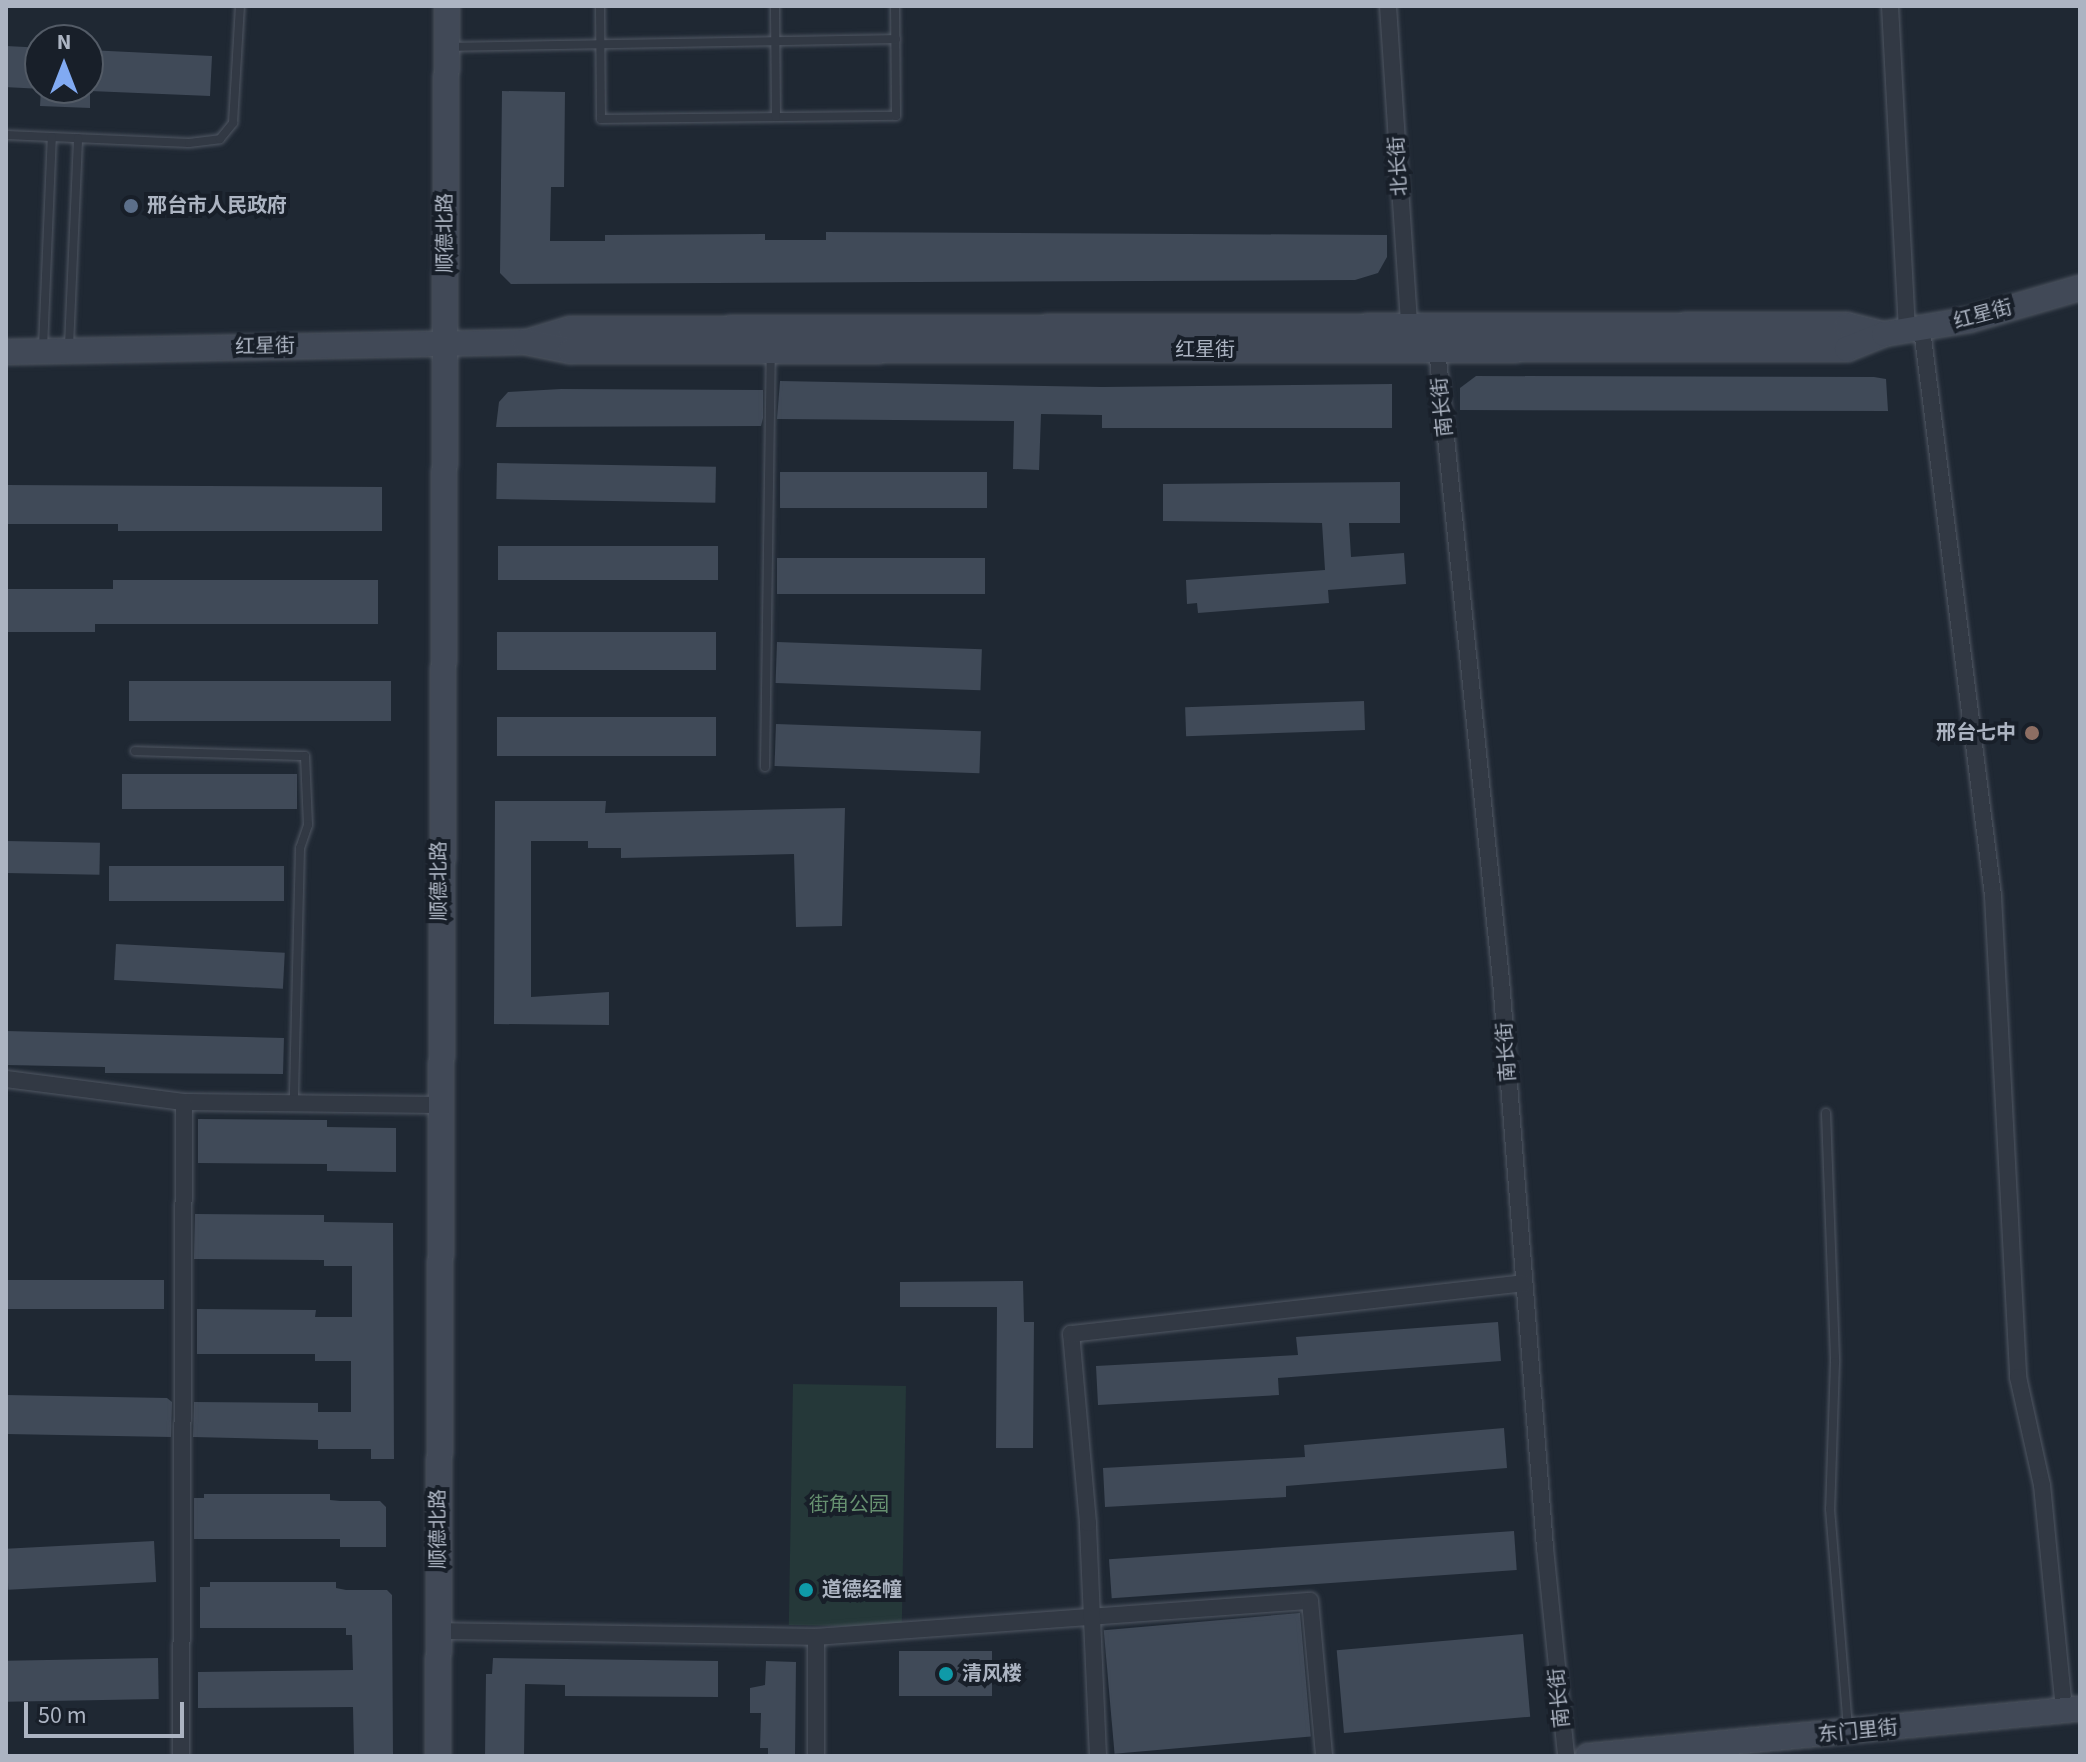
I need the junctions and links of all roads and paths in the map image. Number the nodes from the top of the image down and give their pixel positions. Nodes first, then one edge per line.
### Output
1 (240, 6) edge
2 (447, 6) edge
3 (600, 6) edge
4 (775, 6) edge
5 (895, 6) edge
6 (1388, 6) edge
7 (1890, 6) edge
8 (896, 39) junction
9 (775, 41) junction
10 (600, 45) junction
11 (447, 47) junction
12 (776, 117) junction
13 (6, 135) edge
14 (52, 137) junction
15 (78, 138) junction
16 (2080, 288) edge
17 (1409, 326) junction
18 (1904, 331) junction
19 (525, 342) junction
20 (445, 344) junction
21 (1437, 349) junction
22 (69, 351) junction
23 (771, 351) junction
24 (6, 352) edge
25 (43, 352) junction
26 (135, 751) dead end
27 (765, 767) dead end
28 (6, 1079) edge
29 (184, 1102) junction
30 (294, 1102) junction
31 (439, 1105) junction
32 (1826, 1113) dead end
33 (1524, 1283) junction
34 (1092, 1620) junction
35 (439, 1631) junction
36 (816, 1637) junction
37 (2072, 1710) edge
38 (1849, 1733) junction
39 (181, 1756) edge
40 (438, 1756) edge
41 (816, 1756) edge
42 (1098, 1756) edge
43 (1324, 1756) edge
44 (1566, 1756) edge
45 (1588, 1756) edge

1 - 15 lane
2 - 11 street, 顺德北路
3 - 10 lane
4 - 9 lane
5 - 8 lane
6 - 17 street, 北长街
7 - 18 street
8 - 9 lane
8 - 12 lane
9 - 10 lane
9 - 12 lane
10 - 11 lane
10 - 12 lane
11 - 20 street, 顺德北路
13 - 14 lane
14 - 15 lane
14 - 25 lane
15 - 22 lane
16 - 18 street, 红星街
17 - 18 street, 红星街
17 - 19 street, 红星街
18 - 21 street, 红星街
18 - 37 street
19 - 20 street, 红星街
19 - 23 street, 红星街
20 - 22 street, 红星街
20 - 31 street, 顺德北路
21 - 23 street, 红星街
21 - 33 street, 南长街
22 - 25 street, 红星街
23 - 27 lane
24 - 25 street, 红星街
26 - 30 lane
28 - 29 street
29 - 30 street
29 - 39 street
30 - 31 street
31 - 35 street, 顺德北路
32 - 38 lane
33 - 34 street
33 - 44 street, 南长街
34 - 36 street
34 - 42 street
34 - 43 street
35 - 36 street
35 - 40 street, 顺德北路
36 - 41 street
37 - 38 street, 东门里街
38 - 45 street, 东门里街

